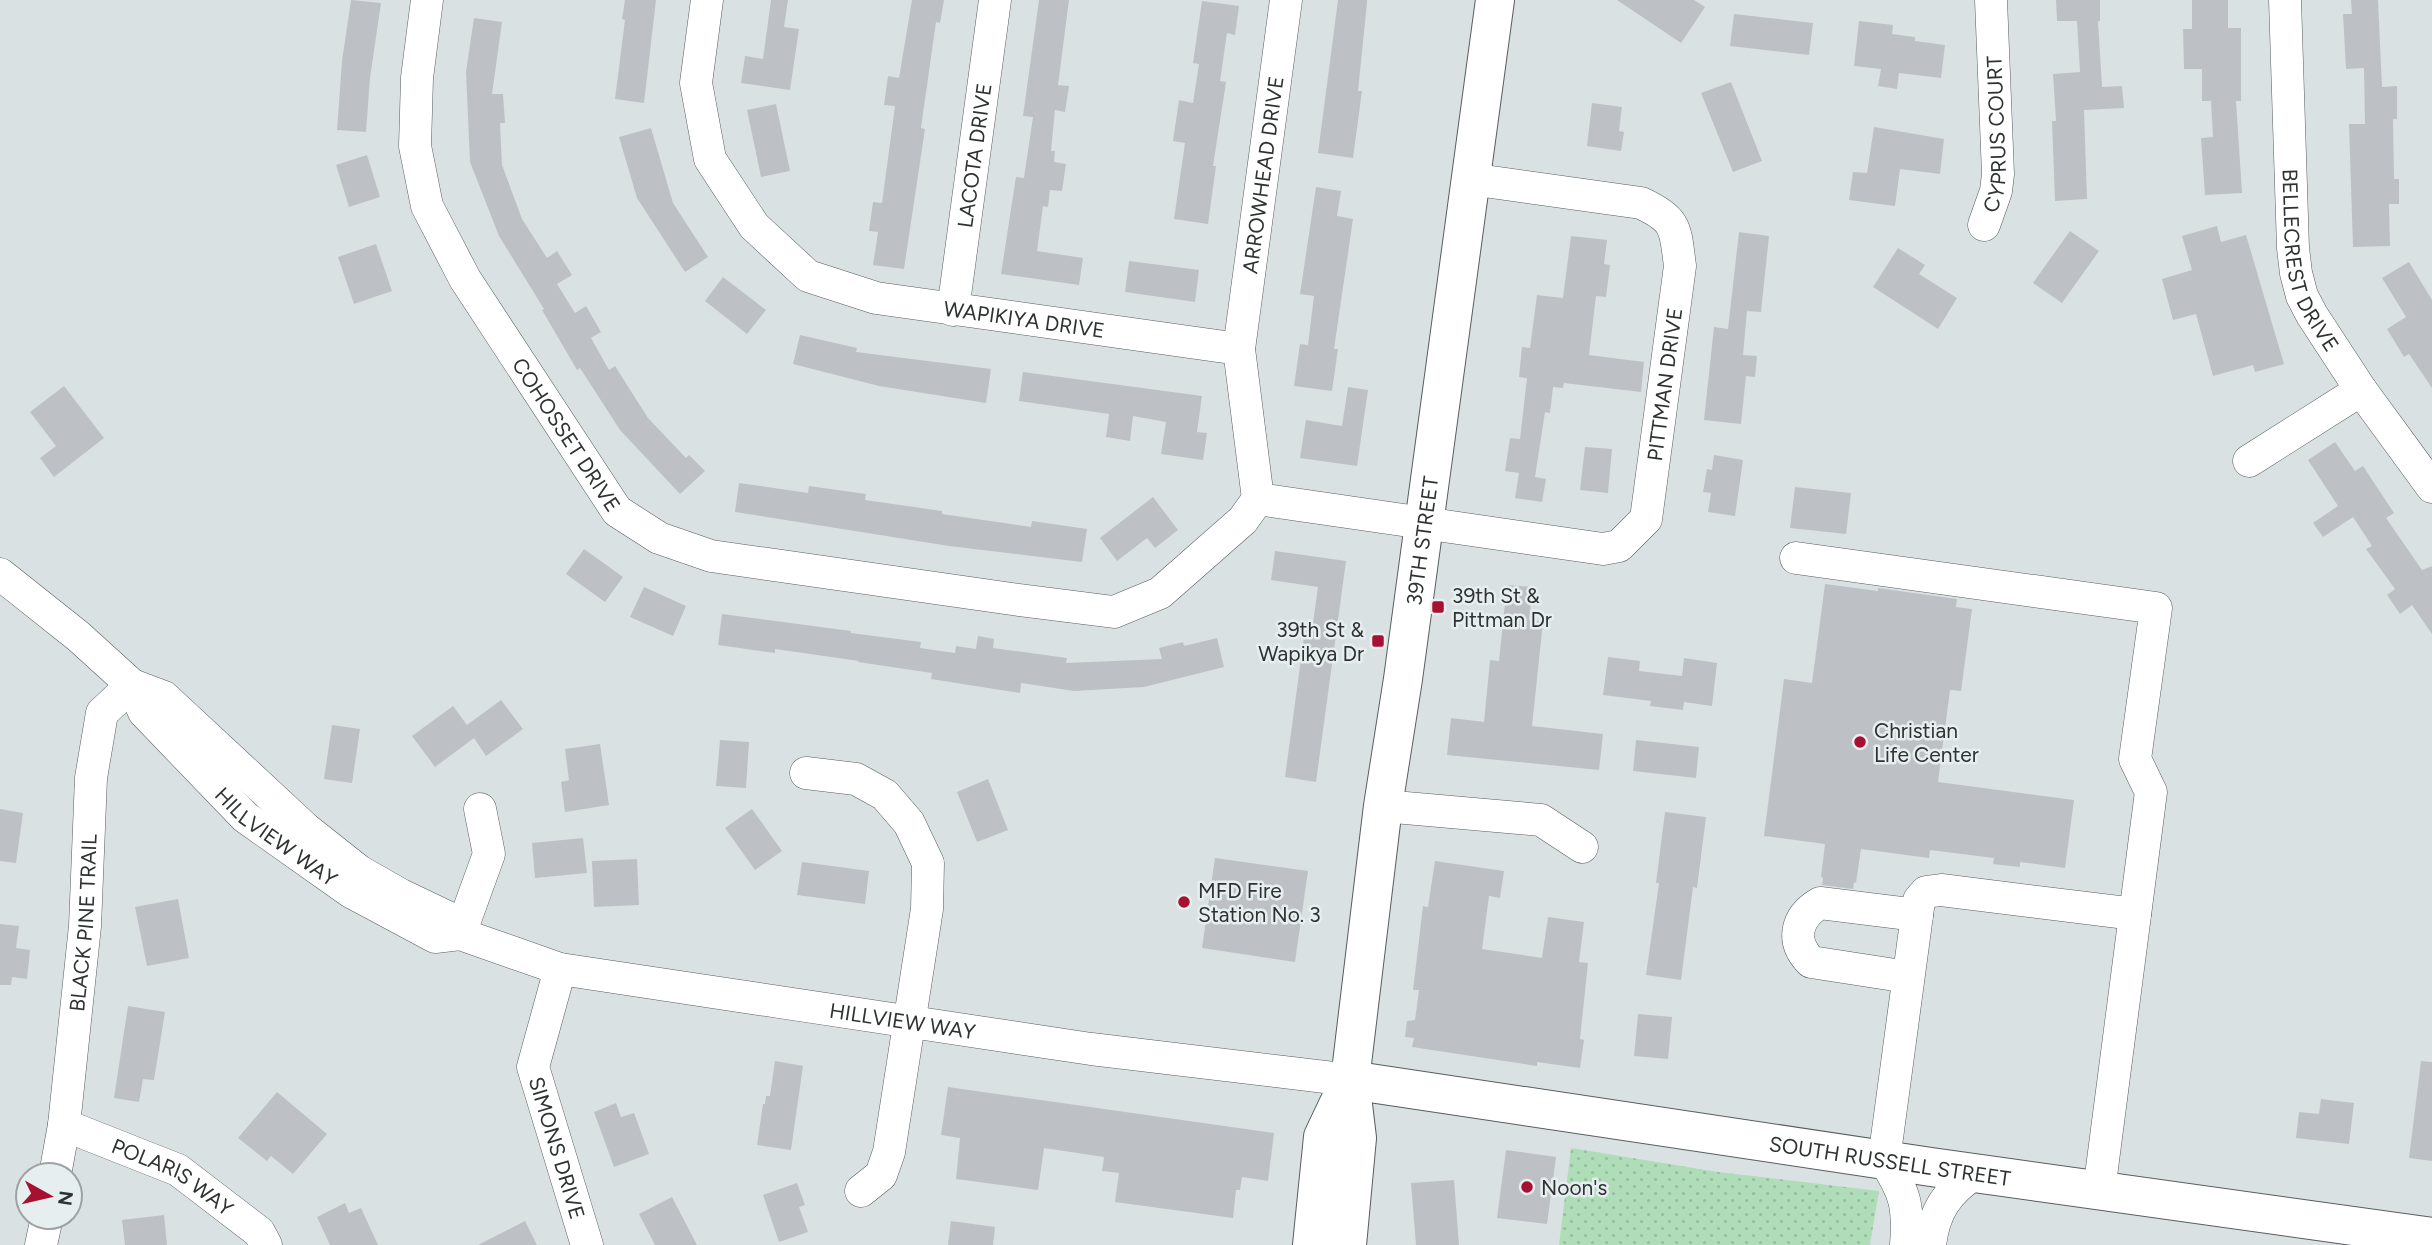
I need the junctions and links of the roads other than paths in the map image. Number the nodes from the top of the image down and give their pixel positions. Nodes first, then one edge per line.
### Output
1 (428, 0) edge
2 (708, 0) edge
3 (995, 0) edge
4 (1286, 0) edge
5 (1495, 0) edge
6 (1991, 0) edge
7 (2285, 0) edge
8 (1471, 179) junction
9 (1984, 225) dead end
10 (953, 310) junction
11 (1239, 349) junction
12 (2361, 390) junction
13 (2249, 461) dead end
14 (2432, 487) edge
15 (1258, 499) junction
16 (1423, 521) junction
17 (1796, 558) dead end
18 (0, 574) edge
19 (132, 685) junction
20 (806, 773) dead end
21 (1383, 806) junction
22 (480, 809) dead end
23 (1582, 848) dead end
24 (1917, 915) junction
25 (2135, 915) junction
26 (460, 934) junction
27 (561, 969) junction
28 (1908, 977) junction
29 (910, 1022) junction
30 (1350, 1080) junction
31 (64, 1125) junction
32 (1884, 1160) junction
33 (58, 1161) edge
34 (1975, 1173) junction
35 (861, 1191) dead end
36 (2099, 1191) junction
37 (2432, 1237) edge
38 (267, 1245) edge
39 (587, 1245) edge
40 (1312, 1245) edge
41 (1347, 1245) edge
42 (1906, 1245) edge
43 (1930, 1245) edge

1 - 15 street, COHOSSET DRIVE
2 - 10 street, WAPIKIYA DRIVE
3 - 10 street, LACOTA DRIVE
4 - 11 street, ARROWHEAD DRIVE
5 - 8 main road, 39TH STREET
6 - 9 street, CYPRUS COURT
7 - 12 street, BELLECREST DRIVE
8 - 16 main road, 39TH STREET
8 - 16 street, PITTMAN DRIVE
10 - 11 street, WAPIKIYA DRIVE
11 - 15 street
12 - 13 street
12 - 14 street, BELLECREST DRIVE
15 - 16 street
16 - 21 main road, 39TH STREET
17 - 25 street
18 - 19 street, HILLVIEW WAY
19 - 26 street, HILLVIEW WAY
19 - 31 street, BLACK PINE TRAIL
20 - 29 street
21 - 23 street
21 - 30 main road, 39TH STREET
22 - 26 street
24 - 25 street
24 - 28 street
24 - 28 street
25 - 36 street
26 - 27 street, HILLVIEW WAY
27 - 29 street, HILLVIEW WAY
27 - 39 street, SIMONS DRIVE
28 - 32 street
29 - 30 street, HILLVIEW WAY
29 - 35 street
30 - 32 main road, SOUTH RUSSELL STREET
30 - 40 main road
30 - 41 main road
31 - 33 street, BLACK PINE TRAIL
31 - 38 street, POLARIS WAY
32 - 34 main road, SOUTH RUSSELL STREET
32 - 42 street
34 - 36 main road, SOUTH RUSSELL STREET
34 - 43 street
36 - 37 main road, SOUTH RUSSELL STREET

